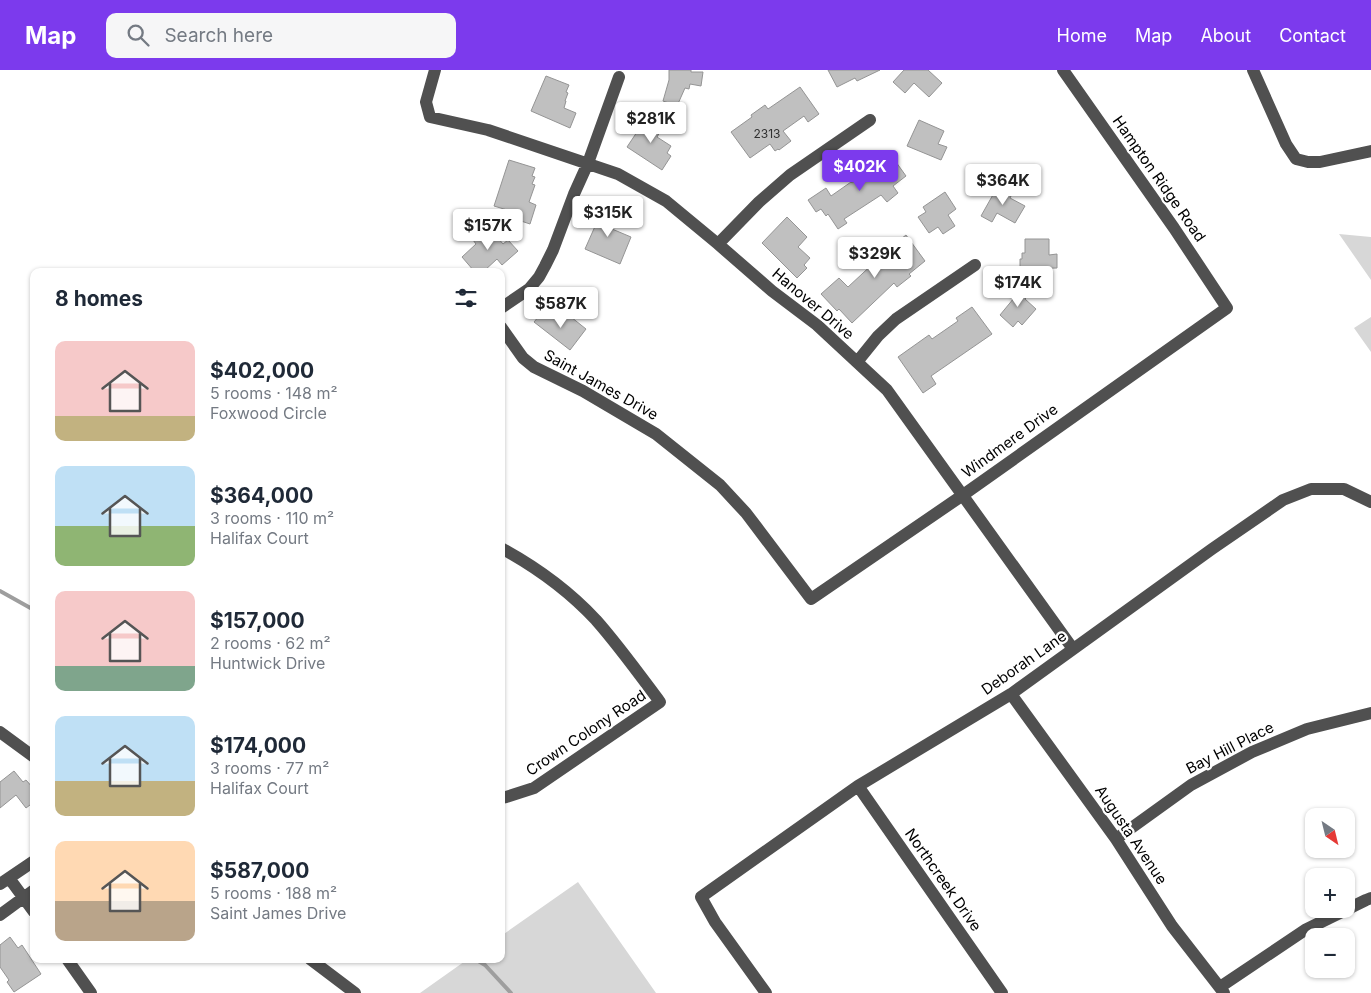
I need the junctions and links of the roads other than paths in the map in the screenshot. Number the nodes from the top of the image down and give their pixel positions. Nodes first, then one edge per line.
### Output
1 (435, 70) edge
2 (1063, 70) edge
3 (1253, 70) edge
4 (619, 77) dead end
5 (870, 120) dead end
6 (1371, 151) edge
7 (588, 163) junction
8 (718, 244) junction
9 (975, 265) dead end
10 (505, 305) edge
11 (1227, 308) joint
12 (505, 332) edge
13 (857, 362) junction
14 (962, 495) junction
15 (1371, 502) edge
16 (505, 550) edge
17 (811, 599) joint
18 (1073, 649) junction
19 (1011, 694) junction
20 (1371, 713) edge
21 (0, 732) edge
22 (30, 754) edge
23 (858, 786) junction
24 (505, 797) edge
25 (1116, 839) junction
26 (30, 864) edge
27 (5, 881) edge
28 (29, 894) edge
29 (1371, 898) edge
30 (0, 915) edge
31 (70, 963) edge
32 (315, 963) edge
33 (1222, 990) edge
34 (91, 993) edge
35 (355, 993) edge
36 (766, 993) edge
37 (1002, 993) edge

1 - 7 street, Hanover Drive
2 - 11 street, Hampton Ridge Road
3 - 6 street
4 - 7 street
5 - 8 street
7 - 8 street, Hanover Drive
7 - 10 street
8 - 13 street, Hanover Drive
9 - 13 street
11 - 14 street, Windmere Drive
12 - 17 street, Saint James Drive
13 - 14 street, Hanover Drive
14 - 17 street, Windmere Drive
14 - 18 street, Hanover Drive
15 - 18 street, Deborah Lane
16 - 24 street, Crown Colony Road
18 - 19 street, Deborah Lane
19 - 23 street, Deborah Lane
19 - 25 street, Augusta Avenue
20 - 25 street, Bay Hill Place
21 - 22 street
23 - 36 street, Deborah Lane
23 - 37 street, Northcreek Drive
25 - 33 street, Augusta Avenue
26 - 27 street
27 - 28 street
28 - 30 street
29 - 33 street
31 - 34 street
32 - 35 street

